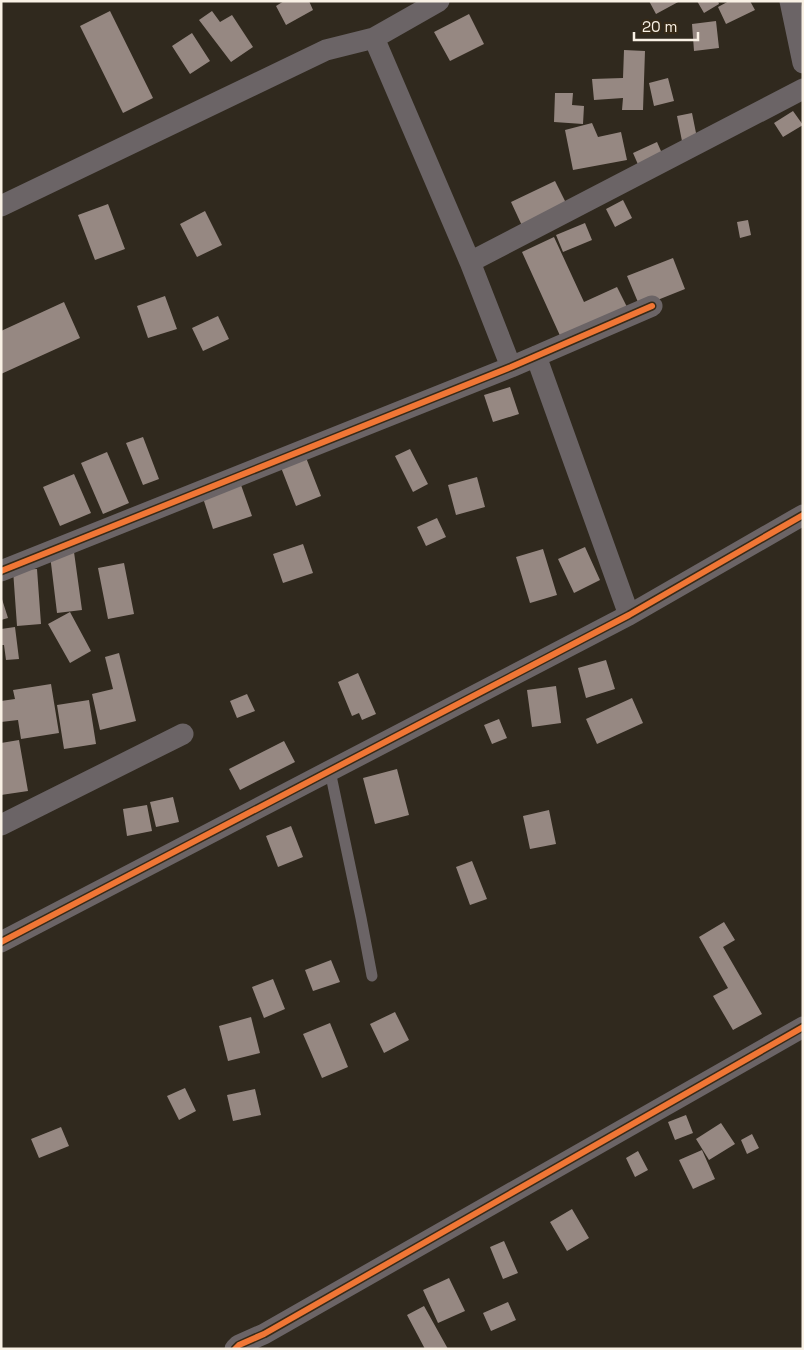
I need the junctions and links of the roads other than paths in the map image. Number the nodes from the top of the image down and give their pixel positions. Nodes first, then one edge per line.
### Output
1 (439, 1) edge
2 (790, 1) edge
3 (374, 38) junction
4 (803, 63) edge
5 (803, 89) edge
6 (1, 206) edge
7 (470, 262) junction
8 (652, 306) dead end
9 (536, 356) junction
10 (511, 367) junction
11 (803, 515) edge
12 (1, 571) edge
13 (628, 615) junction
14 (183, 734) dead end
15 (330, 771) junction
16 (1, 825) edge
17 (1, 942) edge
18 (372, 976) dead end
19 (803, 1027) edge
20 (235, 1349) edge

1 - 3 street
2 - 4 street
3 - 6 street
3 - 7 street
5 - 7 street
7 - 10 street
8 - 9 street
9 - 10 street
9 - 13 street
10 - 12 street
11 - 13 street
13 - 15 street
14 - 16 street
15 - 17 street
15 - 18 lane
19 - 20 street

